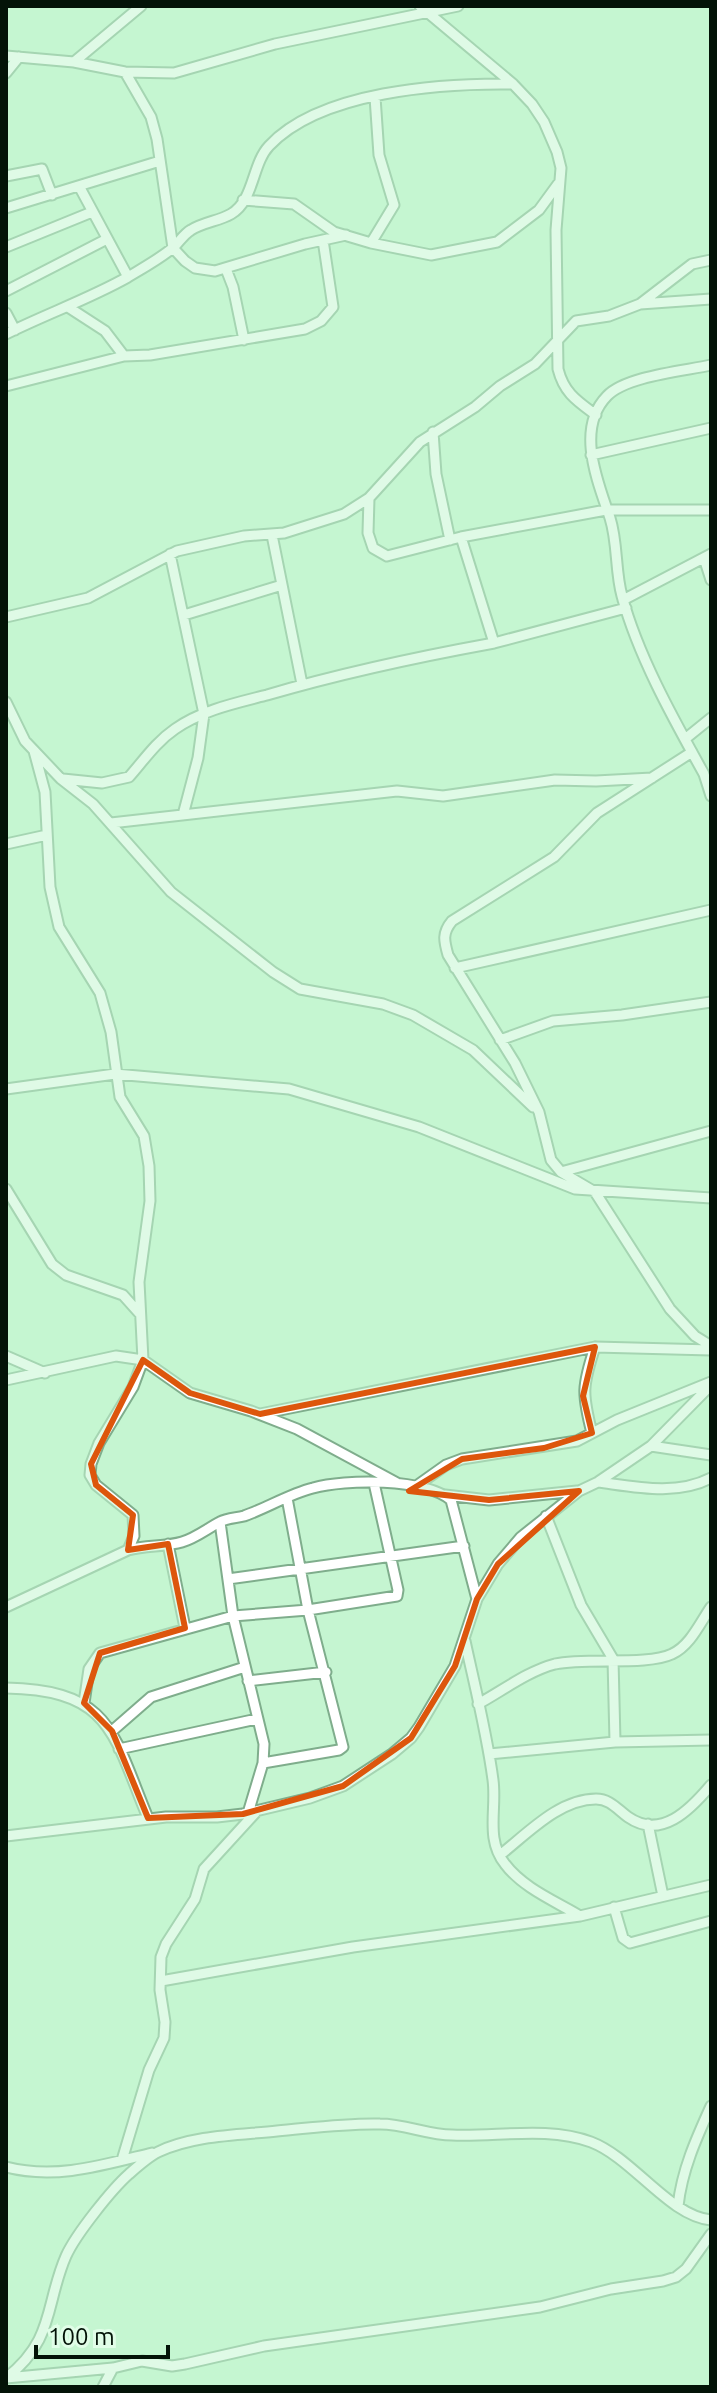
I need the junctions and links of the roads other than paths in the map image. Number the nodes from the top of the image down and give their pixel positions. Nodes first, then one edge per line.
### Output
1 (141, 6) edge
2 (458, 6) edge
3 (423, 9) edge
4 (6, 56) edge
5 (19, 57) junction
6 (74, 62) junction
7 (125, 72) junction
8 (6, 73) edge
9 (513, 84) junction
10 (375, 97) junction
11 (160, 161) junction
12 (6, 176) edge
13 (560, 181) junction
14 (79, 186) junction
15 (52, 195) junction
16 (243, 200) junction
17 (6, 208) edge
18 (92, 212) junction
19 (346, 235) junction
20 (107, 239) junction
21 (323, 240) junction
22 (371, 243) junction
23 (6, 247) edge
24 (173, 248) junction
25 (711, 260) edge
26 (226, 269) junction
27 (128, 277) junction
28 (6, 291) edge
29 (711, 299) edge
30 (640, 304) junction
31 (68, 307) junction
32 (6, 313) edge
33 (10, 332) edge
34 (558, 338) junction
35 (244, 340) junction
36 (124, 356) junction
37 (711, 365) edge
38 (6, 386) edge
39 (596, 415) junction
40 (711, 428) edge
41 (433, 432) junction
42 (591, 455) junction
43 (369, 498) junction
44 (606, 510) junction
45 (711, 510) edge
46 (272, 535) junction
47 (461, 537) junction
48 (450, 540) junction
49 (170, 554) junction
50 (708, 556) edge
51 (711, 580) edge
52 (282, 585) junction
53 (625, 604) junction
54 (184, 615) junction
55 (6, 617) edge
56 (494, 643) junction
57 (302, 684) junction
58 (6, 702) edge
59 (204, 714) junction
60 (711, 718) edge
61 (685, 739) junction
62 (34, 751) junction
63 (692, 752) junction
64 (707, 772) edge
65 (657, 777) junction
66 (61, 779) junction
67 (711, 796) edge
68 (183, 815) junction
69 (111, 823) junction
70 (47, 835) junction
71 (6, 844) edge
72 (711, 910) edge
73 (455, 968) junction
74 (711, 1002) edge
75 (500, 1040) junction
76 (115, 1074) junction
77 (6, 1089) edge
78 (539, 1112) junction
79 (711, 1131) edge
80 (561, 1172) junction
81 (6, 1189) edge
82 (595, 1192) junction
83 (711, 1198) edge
84 (140, 1314) junction
85 (595, 1347) junction
86 (711, 1348) edge
87 (6, 1356) edge
88 (143, 1360) junction
89 (45, 1373) junction
90 (6, 1380) edge
91 (711, 1383) edge
92 (260, 1414) junction
93 (592, 1433) junction
94 (651, 1446) junction
95 (711, 1455) edge
96 (711, 1478) edge
97 (598, 1482) junction
98 (374, 1483) junction
99 (400, 1484) junction
100 (415, 1487) junction
101 (579, 1491) junction
102 (445, 1495) junction
103 (287, 1498) junction
104 (546, 1516) junction
105 (220, 1522) junction
106 (168, 1544) junction
107 (464, 1546) junction
108 (128, 1550) junction
109 (390, 1555) junction
110 (300, 1568) junction
111 (228, 1579) junction
112 (477, 1599) junction
113 (6, 1607) edge
114 (711, 1607) edge
115 (308, 1610) junction
116 (233, 1616) junction
117 (185, 1628) junction
118 (464, 1640) junction
119 (613, 1659) junction
120 (245, 1667) junction
121 (326, 1672) junction
122 (248, 1681) junction
123 (6, 1688) edge
124 (84, 1703) junction
125 (478, 1704) junction
126 (257, 1719) junction
127 (112, 1731) junction
128 (711, 1740) edge
129 (615, 1742) junction
130 (119, 1749) junction
131 (489, 1754) junction
132 (263, 1763) junction
133 (711, 1785) edge
134 (253, 1812) junction
135 (148, 1818) junction
136 (648, 1824) junction
137 (6, 1826) edge
138 (18, 1833) junction
139 (6, 1836) edge
140 (500, 1855) junction
141 (711, 1885) edge
142 (663, 1896) junction
143 (614, 1907) junction
144 (580, 1916) junction
145 (711, 1921) edge
146 (161, 1981) junction
147 (711, 2106) edge
148 (159, 2152) junction
149 (122, 2160) junction
150 (6, 2167) edge
151 (678, 2206) junction
152 (711, 2220) edge
153 (711, 2234) edge
154 (113, 2368) junction
155 (6, 2378) edge
156 (103, 2387) edge

1 - 6 street
2 - 3 street
3 - 7 street
3 - 9 street
4 - 5 street
5 - 6 street
5 - 8 street
6 - 7 street
7 - 11 street
9 - 10 street
9 - 13 street
10 - 16 street
10 - 22 street
11 - 14 street
11 - 24 street
12 - 15 street
13 - 22 street
13 - 34 street
14 - 15 street
14 - 18 street
15 - 17 street
16 - 19 street
16 - 24 street
18 - 20 street
18 - 23 street
19 - 21 street
19 - 22 street
20 - 27 street
20 - 28 street
21 - 26 street
21 - 35 street
24 - 26 street
24 - 27 street
25 - 30 street
26 - 35 street
27 - 31 street
29 - 30 street
30 - 34 street
31 - 33 street
31 - 36 street
32 - 33 street
34 - 39 street
34 - 41 street
35 - 36 street
36 - 38 street
37 - 39 street
39 - 42 street
40 - 42 street
41 - 43 street
41 - 48 street
42 - 44 street
43 - 46 street
43 - 48 street
44 - 45 street
44 - 47 street
44 - 53 street
46 - 49 street
46 - 52 street
47 - 48 street
47 - 56 street
49 - 54 street
49 - 55 street
50 - 51 street
50 - 53 street
52 - 54 street
52 - 57 street
53 - 56 street
53 - 61 street
54 - 59 street
56 - 57 street
57 - 59 street
58 - 62 street
59 - 66 street
59 - 68 street
60 - 61 street
61 - 63 street
62 - 66 street
62 - 70 street
63 - 64 street
63 - 65 street
64 - 67 street
65 - 68 street
65 - 73 street
66 - 69 street
68 - 69 street
69 - 78 street
70 - 71 street
70 - 76 street
72 - 73 street
73 - 75 street
74 - 75 street
75 - 78 street
76 - 77 street
76 - 82 street
76 - 84 street
78 - 80 street
79 - 80 street
80 - 82 street
81 - 84 street
82 - 83 street
82 - 86 street
84 - 88 street
85 - 86 street
85 - 92 street
85 - 93 street
87 - 89 street
88 - 89 street
88 - 92 street
88 - 108 street
89 - 90 street
91 - 93 street
91 - 94 street
92 - 99 street
93 - 100 street
94 - 95 street
94 - 97 street
96 - 97 street
97 - 101 street
98 - 99 street
98 - 103 street
98 - 109 street
99 - 100 street
100 - 102 street
101 - 102 street
101 - 104 street
102 - 107 street
103 - 105 street
103 - 110 street
104 - 112 street
104 - 119 street
105 - 106 street
105 - 111 street
106 - 108 street
106 - 117 street
107 - 109 street
107 - 112 street
108 - 113 street
109 - 110 street
109 - 115 street
110 - 111 street
110 - 115 street
111 - 116 street
112 - 118 street
114 - 119 street
115 - 116 street
115 - 121 street
116 - 117 street
116 - 120 street
117 - 124 street
118 - 125 street
118 - 134 street
119 - 125 street
119 - 129 street
120 - 122 street
120 - 127 street
121 - 122 street
121 - 132 street
122 - 126 street
123 - 124 street
124 - 127 street
125 - 131 street
126 - 130 street
126 - 132 street
127 - 130 street
128 - 129 street
129 - 131 street
130 - 135 street
131 - 140 street
132 - 134 street
133 - 136 street
134 - 135 street
134 - 146 street
135 - 138 street
136 - 140 street
136 - 142 street
137 - 138 street
138 - 139 street
140 - 144 street
141 - 142 street
142 - 143 street
143 - 144 street
143 - 145 street
144 - 146 street
146 - 149 street
147 - 151 street
148 - 149 street
148 - 151 street
148 - 155 street
149 - 150 street
151 - 152 street
153 - 154 street
154 - 155 street
154 - 156 street

